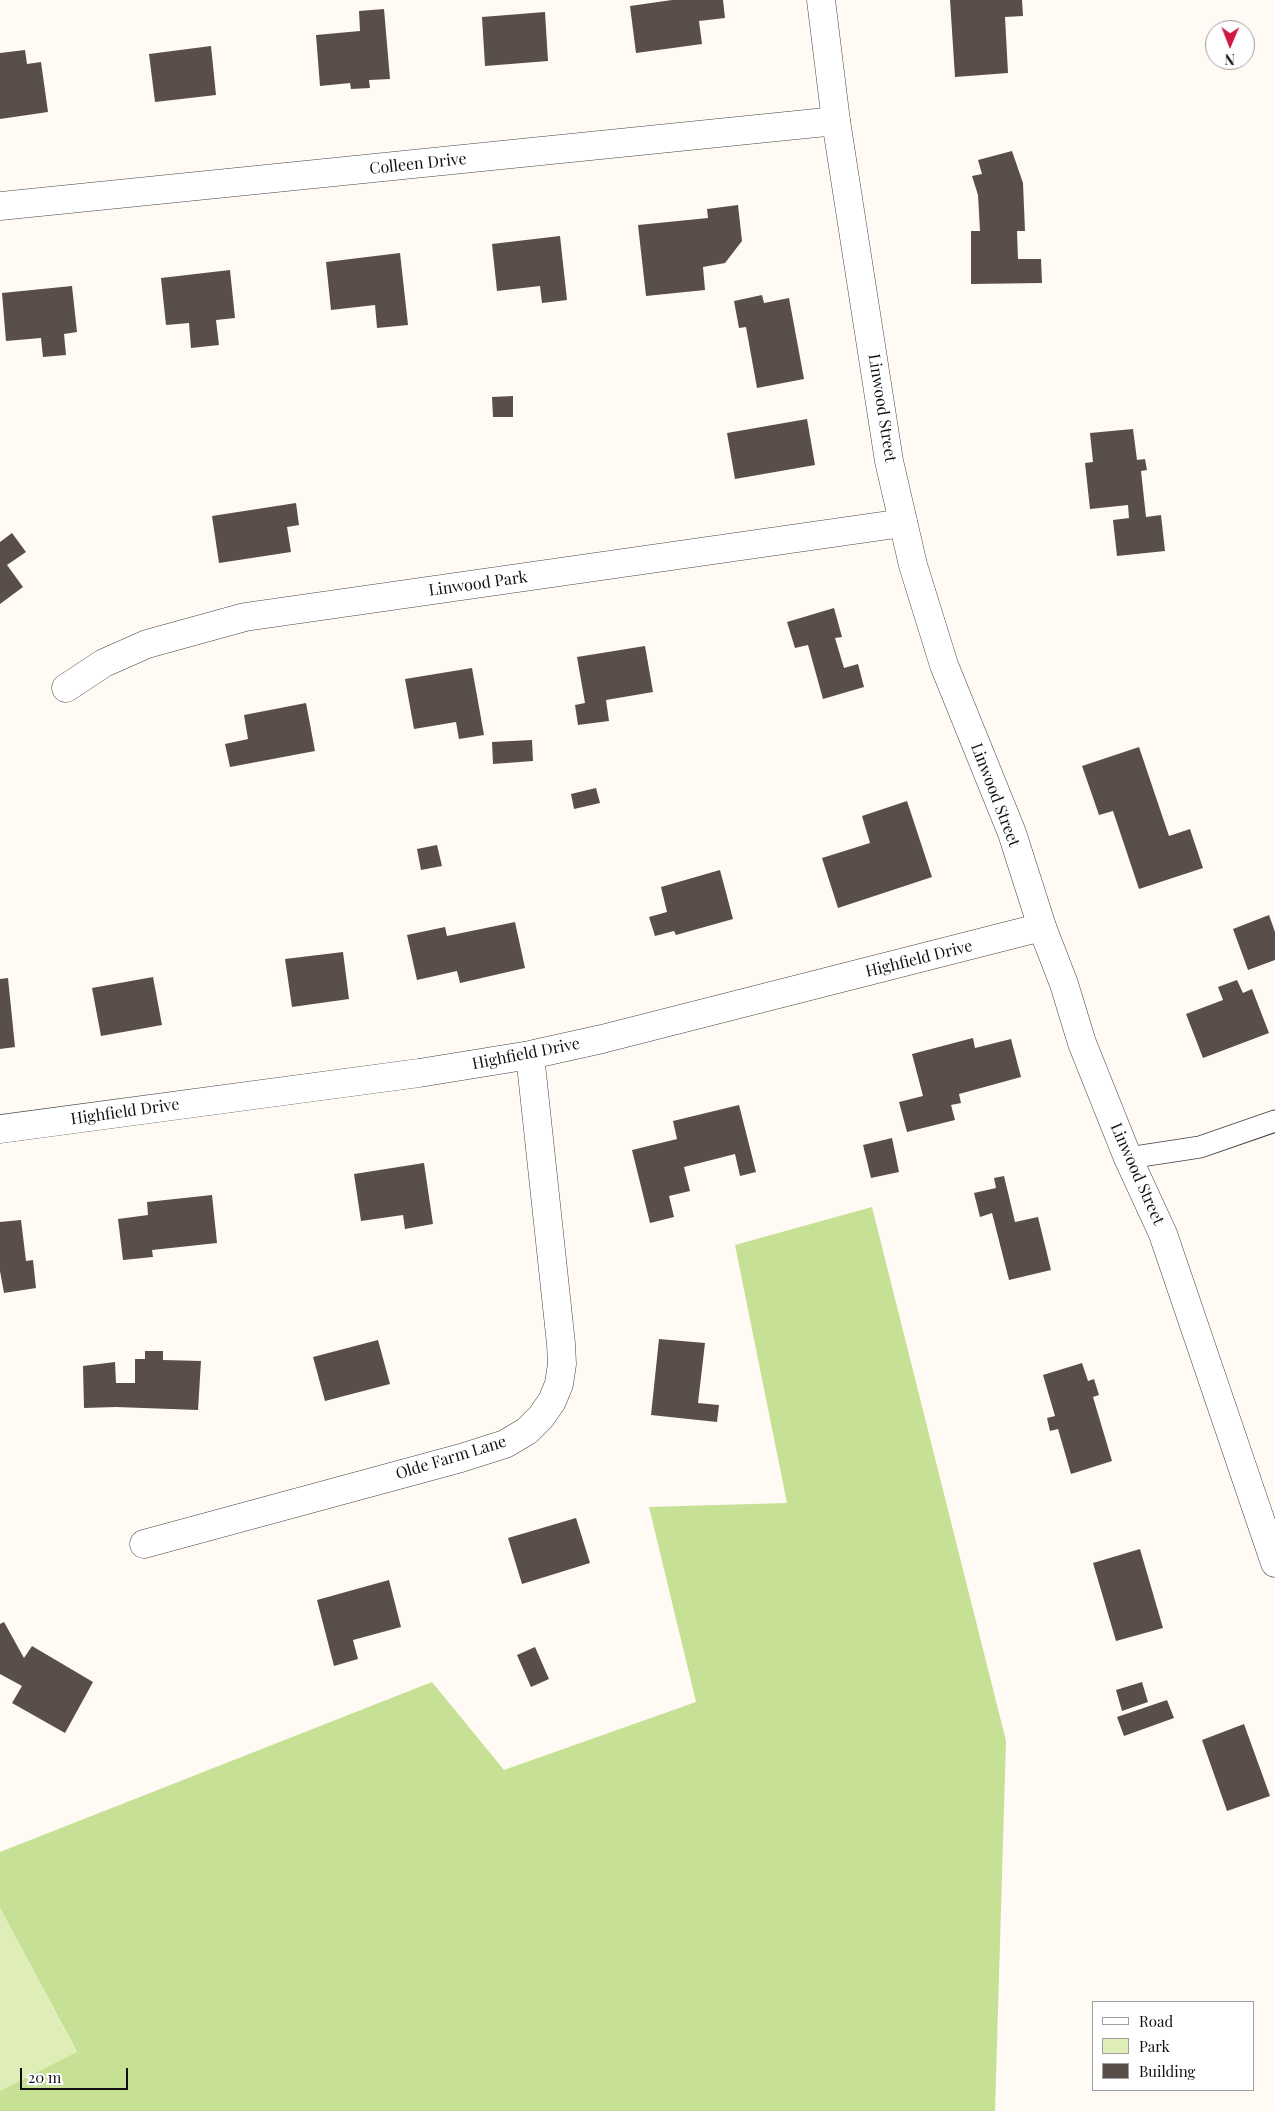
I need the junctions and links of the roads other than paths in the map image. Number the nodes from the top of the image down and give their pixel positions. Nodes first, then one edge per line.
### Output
1 (822, 0) edge
2 (836, 121) junction
3 (0, 206) edge
4 (903, 523) junction
5 (66, 688) dead end
6 (1042, 928) junction
7 (530, 1055) junction
8 (1275, 1121) edge
9 (0, 1129) edge
10 (1128, 1158) junction
11 (144, 1544) dead end
12 (1275, 1563) edge

1 - 2 street, Linwood Street
2 - 3 street, Colleen Drive
2 - 4 street, Linwood Street
4 - 5 street, Linwood Park
4 - 6 street, Linwood Street
6 - 7 street, Highfield Drive
6 - 10 street, Linwood Street
7 - 9 street, Highfield Drive
7 - 11 street, Olde Farm Lane
8 - 10 lane
10 - 12 street, Linwood Street

